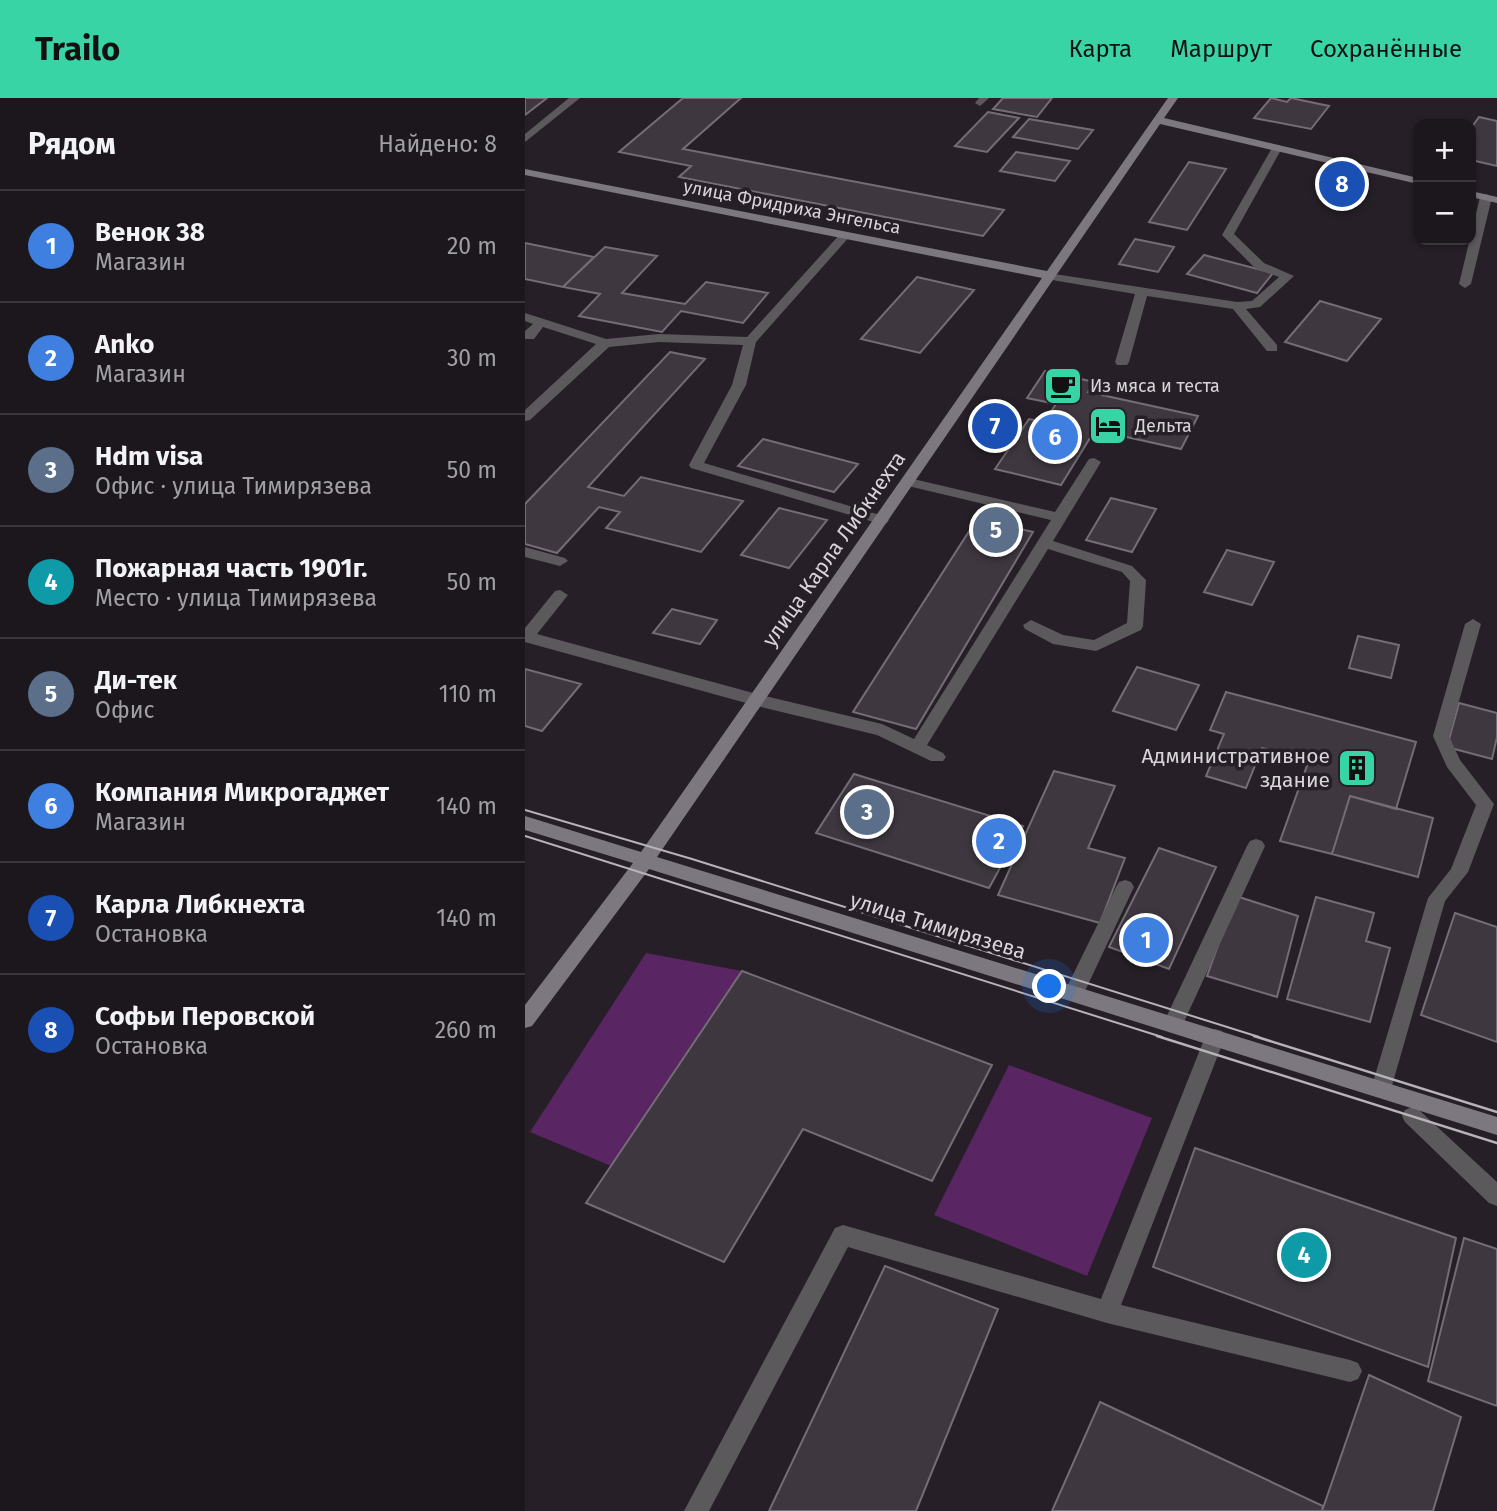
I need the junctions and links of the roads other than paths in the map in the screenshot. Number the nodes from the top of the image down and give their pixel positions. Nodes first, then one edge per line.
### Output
1 (575, 98) edge
2 (1173, 98) edge
3 (1157, 120) junction
4 (525, 139) edge
5 (1277, 148) junction
6 (525, 172) edge
7 (1413, 180) edge
8 (1492, 199) edge
9 (845, 235) junction
10 (1052, 276) junction
11 (1465, 284) dead end
12 (1142, 292) junction
13 (1237, 306) junction
14 (525, 317) edge
15 (541, 322) junction
16 (525, 335) edge
17 (750, 341) junction
18 (604, 343) junction
19 (1272, 348) dead end
20 (1122, 362) dead end
21 (525, 417) edge
22 (1094, 463) dead end
23 (909, 482) junction
24 (1059, 518) junction
25 (882, 520) junction
26 (1044, 543) junction
27 (525, 552) edge
28 (560, 561) dead end
29 (560, 595) dead end
30 (1473, 624) dead end
31 (1031, 625) dead end
32 (525, 636) edge
33 (757, 700) junction
34 (917, 748) junction
35 (937, 757) dead end
36 (525, 823) edge
37 (1256, 846) dead end
38 (646, 859) junction
39 (1125, 887) dead end
40 (1074, 993) junction
41 (525, 1020) edge
42 (1173, 1024) junction
43 (1215, 1037) junction
44 (1381, 1089) junction
45 (1412, 1116) dead end
46 (1497, 1126) edge
47 (1497, 1196) edge
48 (1107, 1312) junction
49 (1350, 1371) dead end
50 (696, 1511) edge

1 - 4 lane
2 - 3 street, улица Карла Либкнехта
3 - 5 street
3 - 10 street, улица Карла Либкнехта
5 - 7 street
5 - 13 lane
6 - 9 street, улица Фридриха Энгельса
8 - 11 lane
9 - 10 street, улица Фридриха Энгельса
9 - 17 lane
10 - 12 lane
10 - 23 street, улица Карла Либкнехта
12 - 13 lane
12 - 20 lane
13 - 19 lane
14 - 15 lane
15 - 16 lane
15 - 18 lane
17 - 18 lane
17 - 25 lane
18 - 21 lane
22 - 24 lane
23 - 24 lane
23 - 25 street, улица Карла Либкнехта
24 - 26 lane
25 - 33 street, улица Карла Либкнехта
26 - 31 lane
26 - 34 lane
27 - 28 lane
29 - 32 lane
30 - 44 lane
32 - 33 lane
33 - 34 lane
33 - 38 street, улица Карла Либкнехта
34 - 35 lane
36 - 38 street, улица Тимирязева
37 - 42 lane
38 - 40 street, улица Тимирязева
38 - 41 street, улица Карла Либкнехта
39 - 40 lane
40 - 42 street, улица Тимирязева
42 - 43 street, улица Тимирязева
43 - 44 street, улица Тимирязева
43 - 48 lane
44 - 46 street, улица Тимирязева
45 - 47 lane
48 - 49 lane
48 - 50 lane

